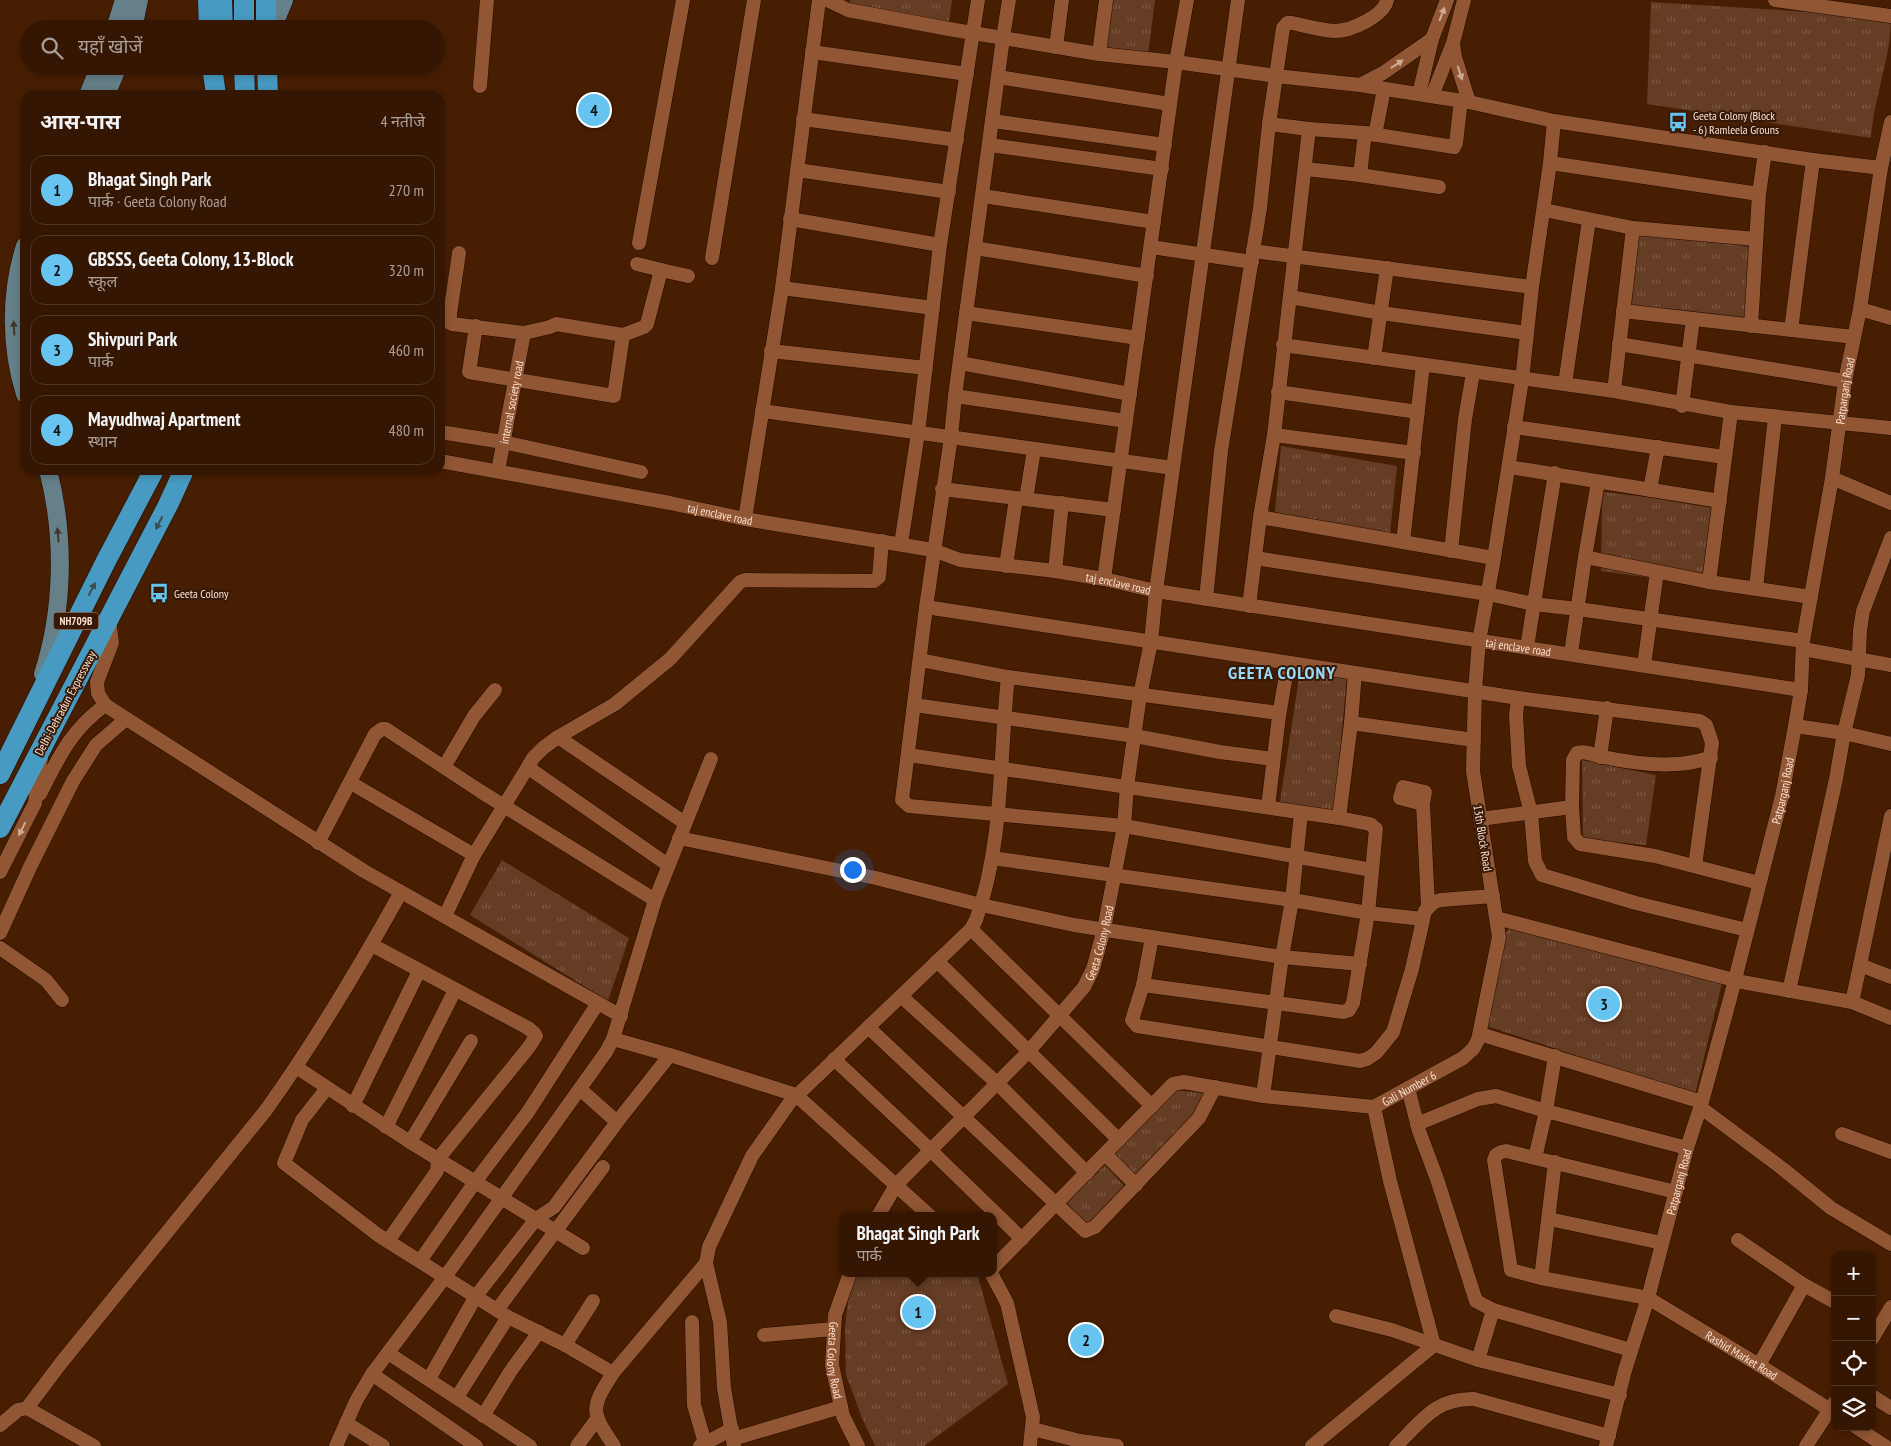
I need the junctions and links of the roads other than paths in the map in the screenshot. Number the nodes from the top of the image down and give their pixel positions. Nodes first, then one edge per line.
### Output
1 (124, 0) edge
2 (139, 0) edge
3 (208, 0) edge
4 (223, 0) edge
5 (244, 0) edge
6 (259, 0) edge
7 (266, 0) edge
8 (284, 0) edge
9 (487, 0) edge
10 (683, 0) edge
11 (754, 0) edge
12 (819, 0) edge
13 (827, 0) edge
14 (978, 0) edge
15 (1009, 0) edge
16 (1062, 0) edge
17 (1106, 0) edge
18 (1187, 0) edge
19 (1238, 0) edge
20 (1387, 0) edge
21 (1447, 0) edge
22 (1464, 0) edge
23 (1775, 0) edge
24 (1891, 16) edge
25 (118, 20) edge
26 (135, 20) edge
27 (209, 20) edge
28 (223, 20) edge
29 (232, 20) edge
30 (244, 20) edge
31 (260, 20) edge
32 (266, 20) edge
33 (276, 20) edge
34 (974, 34) junction
35 (1003, 38) junction
36 (1432, 39) junction
37 (1453, 43) junction
38 (1056, 47) junction
39 (812, 52) junction
40 (1099, 54) junction
41 (1176, 62) junction
42 (1228, 69) junction
43 (967, 74) junction
44 (96, 75) edge
45 (114, 75) edge
46 (213, 75) edge
47 (221, 75) edge
48 (244, 75) edge
49 (260, 75) edge
50 (267, 75) edge
51 (1276, 76) junction
52 (998, 77) junction
53 (480, 86) dead end
54 (1360, 86) junction
55 (1384, 89) junction
56 (90, 90) edge
57 (108, 90) edge
58 (215, 90) edge
59 (220, 90) edge
60 (245, 90) edge
61 (261, 90) edge
62 (268, 90) edge
63 (1425, 95) junction
64 (1465, 101) junction
65 (1170, 104) junction
66 (803, 118) junction
67 (993, 121) junction
68 (1554, 121) junction
69 (1891, 122) edge
70 (1269, 124) junction
71 (1309, 129) junction
72 (1370, 134) junction
73 (957, 140) junction
74 (990, 145) junction
75 (1165, 145) junction
76 (1765, 152) junction
77 (1813, 160) junction
78 (1550, 163) junction
79 (1881, 168) junction
80 (1162, 169) junction
81 (1306, 169) junction
82 (797, 170) junction
83 (1360, 175) junction
84 (1885, 186) edge
85 (1439, 187) dead end
86 (949, 192) junction
87 (1759, 194) junction
88 (982, 196) junction
89 (1544, 210) junction
90 (790, 218) junction
91 (1589, 220) junction
92 (1154, 222) junction
93 (1633, 228) junction
94 (1756, 240) junction
95 (639, 243) dead end
96 (940, 245) junction
97 (1151, 247) junction
98 (976, 248) junction
99 (460, 253) dead end
100 (1202, 254) junction
101 (1295, 256) junction
102 (1253, 257) junction
103 (712, 258) dead end
104 (20, 264) edge
105 (637, 264) dead end
106 (1386, 268) junction
107 (661, 270) junction
108 (688, 276) dead end
109 (1147, 276) junction
110 (1532, 287) junction
111 (782, 288) junction
112 (1290, 297) junction
113 (933, 308) junction
114 (1860, 309) junction
115 (1381, 312) junction
116 (1623, 312) junction
117 (966, 313) junction
118 (1891, 318) edge
119 (1693, 319) junction
120 (476, 326) junction
121 (1751, 326) junction
122 (1791, 330) junction
123 (524, 333) junction
124 (1526, 333) junction
125 (623, 334) junction
126 (1854, 337) junction
127 (1138, 338) junction
128 (1619, 344) junction
129 (1283, 345) junction
130 (771, 351) junction
131 (1688, 355) junction
132 (1374, 358) junction
133 (960, 363) junction
134 (1423, 365) junction
135 (926, 368) junction
136 (1473, 373) junction
137 (20, 378) edge
138 (514, 380) junction
139 (1522, 380) junction
140 (1845, 381) junction
141 (1564, 384) junction
142 (1614, 391) junction
143 (1278, 392) junction
144 (1130, 394) junction
145 (955, 396) junction
146 (1682, 405) junction
147 (762, 411) junction
148 (1418, 412) junction
149 (1731, 412) junction
150 (1775, 417) junction
151 (1126, 421) junction
152 (1839, 422) junction
153 (1514, 427) junction
154 (1891, 428) edge
155 (445, 433) edge
156 (918, 433) junction
157 (1274, 434) junction
158 (951, 437) junction
159 (503, 442) junction
160 (1658, 446) junction
161 (1034, 450) junction
162 (1414, 453) junction
163 (1724, 457) junction
164 (1121, 461) junction
165 (445, 462) edge
166 (1509, 467) junction
167 (1173, 468) junction
168 (498, 471) junction
169 (641, 472) dead end
170 (1555, 474) junction
171 (49, 475) edge
172 (151, 475) edge
173 (183, 475) edge
174 (1832, 478) junction
175 (1598, 482) junction
176 (942, 489) junction
177 (1650, 490) junction
178 (1021, 499) junction
179 (1720, 501) junction
180 (1891, 503) edge
181 (1062, 504) junction
182 (1114, 510) junction
183 (1260, 517) junction
184 (745, 519) junction
185 (1891, 538) edge
186 (882, 541) junction
187 (1403, 542) junction
188 (901, 544) junction
189 (933, 550) junction
190 (1452, 551) junction
191 (1585, 557) junction
192 (1256, 558) junction
193 (1494, 558) junction
194 (1006, 566) junction
195 (1055, 571) junction
196 (1657, 572) junction
197 (1104, 579) junction
198 (1709, 582) junction
199 (1756, 588) junction
200 (1156, 591) junction
201 (1488, 594) junction
202 (1811, 597) junction
203 (1206, 599) junction
204 (1533, 604) junction
205 (1249, 606) junction
206 (926, 607) junction
207 (1578, 609) junction
208 (109, 619) junction
209 (1650, 620) junction
210 (1479, 641) junction
211 (1151, 642) junction
212 (1803, 645) junction
213 (1527, 647) junction
214 (1571, 653) junction
215 (920, 660) junction
216 (1860, 660) junction
217 (1288, 662) junction
218 (1644, 665) junction
219 (1891, 665) edge
220 (1355, 673) junction
221 (1008, 678) junction
222 (495, 690) dead end
223 (1475, 690) junction
224 (1800, 690) junction
225 (1140, 694) junction
226 (1518, 698) junction
227 (914, 705) junction
228 (105, 706) junction
229 (1607, 708) junction
230 (1279, 713) junction
231 (1004, 717) junction
232 (27, 719) junction
233 (126, 719) junction
234 (1351, 723) junction
235 (1796, 726) junction
236 (1844, 733) junction
237 (1134, 736) junction
238 (558, 737) junction
239 (1474, 740) junction
240 (1891, 744) edge
241 (42, 749) junction
242 (908, 754) junction
243 (1600, 757) junction
244 (1711, 758) junction
245 (0, 759) edge
246 (1273, 759) junction
247 (710, 760) dead end
248 (529, 765) junction
249 (444, 767) junction
250 (1000, 768) junction
251 (0, 774) edge
252 (351, 783) junction
253 (1127, 787) junction
254 (35, 803) junction
255 (1423, 804) dead end
256 (504, 806) junction
257 (1268, 807) junction
258 (1572, 807) junction
259 (999, 813) junction
260 (1301, 813) junction
261 (1531, 813) junction
262 (1891, 816) edge
263 (1339, 818) junction
264 (1480, 819) junction
265 (685, 824) junction
266 (1124, 826) junction
267 (0, 828) edge
268 (680, 838) junction
269 (318, 842) junction
270 (474, 855) junction
271 (1297, 856) junction
272 (992, 858) junction
273 (668, 865) junction
274 (1695, 866) junction
275 (1372, 870) junction
276 (0, 872) edge
277 (1114, 875) junction
278 (1759, 883) junction
279 (401, 892) junction
280 (1493, 896) junction
281 (655, 900) junction
282 (1292, 900) junction
283 (981, 905) junction
284 (1425, 912) junction
285 (1368, 913) junction
286 (445, 916) junction
287 (1496, 918) junction
288 (971, 929) junction
289 (1104, 929) junction
290 (1747, 930) junction
291 (0, 933) edge
292 (1152, 937) junction
293 (372, 945) junction
294 (0, 948) edge
295 (1282, 956) junction
296 (937, 961) junction
297 (1360, 964) junction
298 (1860, 965) junction
299 (419, 971) junction
300 (1891, 977) edge
301 (1735, 979) junction
302 (1142, 985) junction
303 (455, 990) junction
304 (1789, 991) junction
305 (901, 996) junction
306 (62, 1000) dead end
307 (1852, 1002) junction
308 (598, 1003) junction
309 (1276, 1004) junction
310 (621, 1016) junction
311 (1059, 1016) junction
312 (1891, 1018) edge
313 (868, 1027) junction
314 (1480, 1034) junction
315 (613, 1039) junction
316 (471, 1041) dead end
317 (1269, 1048) junction
318 (1029, 1051) junction
319 (670, 1055) junction
320 (1555, 1056) junction
321 (834, 1059) junction
322 (296, 1067) junction
323 (998, 1084) junction
324 (1214, 1087) junction
325 (327, 1088) junction
326 (1408, 1088) junction
327 (580, 1089) junction
328 (796, 1095) junction
329 (1263, 1096) junction
330 (1701, 1104) junction
331 (353, 1106) junction
332 (1152, 1106) junction
333 (1374, 1107) junction
334 (1546, 1111) junction
335 (964, 1119) junction
336 (617, 1122) junction
337 (1417, 1124) junction
338 (386, 1127) junction
339 (1842, 1134) dead end
340 (1119, 1140) junction
341 (410, 1142) junction
342 (1687, 1148) junction
343 (930, 1150) junction
344 (1891, 1152) edge
345 (1105, 1154) junction
346 (1535, 1158) junction
347 (438, 1159) junction
348 (1555, 1162) junction
349 (603, 1167) dead end
350 (1087, 1172) junction
351 (475, 1182) junction
352 (896, 1185) junction
353 (1136, 1185) junction
354 (1676, 1192) junction
355 (502, 1197) junction
356 (1056, 1204) junction
357 (880, 1212) edge
358 (926, 1212) edge
359 (994, 1212) edge
360 (997, 1215) edge
361 (536, 1219) junction
362 (1549, 1219) junction
363 (556, 1231) junction
364 (1022, 1239) junction
365 (1738, 1240) dead end
366 (388, 1241) junction
367 (1662, 1243) junction
368 (1891, 1244) edge
369 (583, 1248) dead end
370 (420, 1261) junction
371 (706, 1263) junction
372 (997, 1264) edge
373 (445, 1277) junction
374 (849, 1277) edge
375 (993, 1277) edge
376 (1541, 1278) junction
377 (1804, 1285) junction
378 (476, 1296) junction
379 (1648, 1298) junction
380 (593, 1300) dead end
381 (1831, 1300) edge
382 (1891, 1307) edge
383 (1493, 1310) junction
384 (503, 1313) junction
385 (1336, 1316) dead end
386 (692, 1322) dead end
387 (834, 1329) junction
388 (1879, 1331) edge
389 (539, 1332) junction
390 (764, 1335) dead end
391 (565, 1345) junction
392 (1434, 1345) junction
393 (1631, 1350) junction
394 (388, 1353) junction
395 (1478, 1360) junction
396 (1759, 1365) junction
397 (613, 1373) junction
398 (372, 1374) junction
399 (430, 1379) junction
400 (1620, 1395) junction
401 (457, 1396) junction
402 (1876, 1399) edge
403 (842, 1407) junction
404 (27, 1408) junction
405 (1831, 1408) edge
406 (1891, 1408) edge
407 (1831, 1412) edge
408 (483, 1416) junction
409 (597, 1419) junction
410 (346, 1423) junction
411 (0, 1425) edge
412 (1033, 1429) junction
413 (1862, 1431) edge
414 (733, 1438) edge
415 (1607, 1441) edge
416 (703, 1444) edge
417 (1080, 1444) edge
418 (94, 1446) edge
419 (336, 1446) edge
420 (383, 1446) edge
421 (476, 1446) edge
422 (530, 1446) edge
423 (577, 1446) edge
424 (614, 1446) edge
425 (858, 1446) edge
426 (1030, 1446) edge
427 (1118, 1446) edge
428 (1312, 1446) edge
429 (1396, 1446) edge
430 (1806, 1446) edge
431 (1884, 1446) edge

1 - 25 main road
2 - 26 main road
3 - 27 highway
4 - 28 highway
4 - 29 main road
5 - 30 highway
6 - 31 main road
7 - 32 highway
8 - 33 main road
9 - 53 street
10 - 95 street
11 - 103 street
12 - 39 street
13 - 34 street
14 - 34 street
15 - 35 street
16 - 38 street
17 - 40 street
18 - 41 street
19 - 42 street, Geeta Colony Road
20 - 51 street
36 -> 21 street
22 - 37 street
23 - 24 street
34 - 35 street
34 - 43 street
35 - 38 street
35 - 52 street
54 -> 36 street
36 - 63 street
37 - 63 street
37 -> 64 street
38 - 40 street
39 - 43 street
39 - 66 street
40 - 41 street
41 - 42 street
41 - 65 street
42 - 51 street
42 - 100 street, Geeta Colony Road
43 - 73 street
44 - 56 main road
45 - 57 main road
46 - 58 highway
47 - 59 highway
48 - 60 highway
49 - 61 main road
50 - 62 highway
51 - 54 street
51 - 70 street
52 - 65 street
52 - 67 street
54 - 55 street
55 - 63 street
55 - 72 street
63 - 64 street
64 - 68 street
64 - 72 street
65 - 75 street
66 - 73 street
66 - 82 street
67 - 74 street
67 - 75 street
68 - 76 street
68 - 78 street, 13th Block Road
69 - 79 street, Patparganj Road
70 - 71 street
70 - 102 street
71 - 72 street
71 - 81 street
72 - 83 street
73 - 86 street
74 - 80 street
74 - 88 street
75 - 80 street
76 - 77 street
76 - 87 street
77 - 79 street
77 - 122 street
78 - 87 street
78 - 89 street, 13th Block Road
79 - 84 street, Patparganj Road
80 - 92 street
81 - 83 street
81 - 101 street
82 - 86 street
82 - 90 street
83 - 85 street
84 - 114 street, Patparganj Road
86 - 96 street
87 - 94 street
88 - 92 street
88 - 98 street
89 - 91 street
89 - 110 street, 13th Block Road
90 - 96 street
90 - 111 street
91 - 93 street
91 - 141 street
92 - 97 street
93 - 94 street
93 - 116 street
94 - 121 street
96 - 113 street
97 - 100 street
97 - 109 street
98 - 109 street
98 - 117 street
99 - 120 street
100 - 102 street
100 - 167 street, Geeta Colony Road
101 - 102 street
101 - 106 street
101 - 112 street
102 - 203 street
137 -> 104 main road
105 - 107 street
106 - 110 street
106 - 115 street
107 - 108 street
107 - 125 street
109 - 127 street
110 - 124 street, 13th Block Road
111 - 113 street
111 - 130 street
112 - 115 street
112 - 129 street
113 - 135 street
114 - 118 street
114 - 126 street, Patparganj Road
115 - 124 street
115 - 132 street
116 - 119 street
116 - 128 street
117 - 127 street
117 - 133 street
119 - 121 street
119 - 131 street
120 - 123 street
120 - 138 street
121 - 122 street
122 - 126 street
123 - 125 street
123 - 138 street, internal society road
124 - 139 street, 13th Block Road
125 - 138 street
126 - 140 street, Patparganj Road
127 - 144 street
128 - 131 street
128 - 142 street
129 - 132 street
129 - 143 street
130 - 135 street
130 - 147 street
131 - 140 street
131 - 146 street
132 - 134 street
133 - 144 street
133 - 145 street
134 - 136 street
134 - 148 street
135 - 156 street
136 - 139 street
136 - 190 street
138 - 159 street, internal society road
139 - 141 street
139 - 153 street, 13th Block Road
140 - 152 street, Patparganj Road
141 - 142 street
142 - 146 street
143 - 148 street
143 - 157 street
144 - 151 street
145 - 151 street
145 - 158 street
146 - 149 street
147 - 156 street
147 - 184 street
148 - 162 street
149 - 150 street
149 - 163 street
150 - 152 street
150 - 199 street
151 - 164 street
152 - 154 street
152 - 174 street, Patparganj Road
153 - 160 street
153 - 166 street, 13th Block Road
155 - 159 street
156 - 158 street
156 - 188 street
157 - 162 street
157 - 183 street
158 - 161 street
158 - 176 street
159 - 168 street, internal society road
159 - 169 street
160 - 163 street
160 - 177 street
161 - 164 street
161 - 178 street
162 - 187 street
163 - 179 street
164 - 167 street
164 - 182 street
165 - 168 street, taj enclave road
166 - 170 street
166 - 193 street, 13th Block Road
167 - 200 street, Geeta Colony Road
168 - 184 street, taj enclave road
170 - 175 street
170 - 204 street
232 -> 171 main road
232 -> 172 highway, Delhi-Dehradun Expressway / NH709B
173 -> 208 highway, Delhi-Dehradun Expressway / NH709B
174 - 180 street
174 - 202 street, Patparganj Road
175 - 177 street
175 - 191 street
176 - 178 street
176 - 189 street
177 - 179 street
178 - 181 street
178 - 194 street
179 - 198 street
181 - 182 street
181 - 195 street
182 - 197 street
183 - 187 street
183 - 192 street
184 - 186 street, taj enclave road
185 - 216 street
186 - 188 street, taj enclave road
186 - 238 street
187 - 190 street
188 - 189 street, taj enclave road
189 - 194 street, taj enclave road
189 - 206 street
190 - 193 street
191 - 196 street
191 - 207 street
192 - 201 street
192 - 205 street
193 - 201 street, 13th Block Road
194 - 195 street, taj enclave road
195 - 197 street, taj enclave road
196 - 198 street
196 - 209 street
197 - 200 street, taj enclave road
198 - 199 street
199 - 202 street
200 - 203 street, taj enclave road
200 - 211 street, Geeta Colony Road
201 - 204 street
201 - 210 street, 13th Block Road
202 - 212 street, Patparganj Road
203 - 205 street, taj enclave road
204 - 207 street
204 - 213 street
205 - 210 street, taj enclave road
206 - 211 street
206 - 215 street
207 - 209 street
207 - 214 street
208 - 228 street
208 - 241 highway, Delhi-Dehradun Expressway / NH709B
209 - 212 street
209 - 218 street
210 - 213 street, taj enclave road
210 - 223 street, 13th Block Road
211 - 217 street
211 - 225 street, Geeta Colony Road
212 - 216 street
212 - 224 street, Patparganj Road
213 - 214 street, taj enclave road
214 - 218 street, taj enclave road
215 - 221 street
215 - 227 street
216 - 219 street
216 - 236 street
217 - 220 street
217 - 230 street
218 - 224 street, taj enclave road
220 - 223 street
220 - 234 street
221 - 225 street
221 - 231 street
222 - 249 street
223 - 226 street
223 - 239 street, 13th Block Road
224 - 235 street, Patparganj Road
225 - 230 street
225 - 237 street, Geeta Colony Road
226 - 229 street
226 - 261 street
227 - 231 street
227 - 242 street
228 - 233 street
228 - 254 street
229 - 243 street
229 - 244 street
230 - 246 street
231 - 237 street
231 - 250 street
232 - 245 street
232 - 251 highway, Delhi-Dehradun Expressway / NH709B
233 - 269 street
233 - 291 street
234 - 239 street
234 - 263 street
235 - 236 street
235 - 278 street, Patparganj Road
236 - 240 street
236 - 304 street
237 - 246 street
237 - 253 street, Geeta Colony Road
238 - 248 street
238 - 265 street
239 - 264 street, 13th Block Road
241 - 254 street
241 - 267 highway, Delhi-Dehradun Expressway
242 - 250 street
242 - 259 street
243 - 244 street
243 - 258 street
244 - 274 street
246 - 257 street
247 - 265 street
248 - 256 street
248 - 273 street
249 - 252 street
249 - 256 street
250 - 253 street
250 - 259 street
252 - 269 street
252 - 270 street
253 - 257 street
253 - 266 street, Geeta Colony Road
254 -> 276 street
255 - 284 street
256 - 270 street
256 - 281 street
257 - 260 street
258 - 261 street
258 - 274 street
259 - 266 street
259 - 272 street
260 - 263 street
260 - 271 street
261 - 264 street
261 - 290 street
262 - 298 street
263 - 275 street
264 - 280 street, 13th Block Road
265 - 268 street
266 - 271 street
266 - 277 street, Geeta Colony Road
268 - 273 street
268 - 283 street
269 - 279 street
270 - 286 street
271 - 275 street
271 - 282 street
272 - 277 street
272 - 283 street
273 - 281 street
274 - 278 street
275 - 285 street
277 - 282 street
277 - 289 street, Geeta Colony Road
278 - 290 street, Patparganj Road
279 - 286 street
279 - 293 street
280 - 284 street
280 - 287 street, 13th Block Road
281 - 310 street
282 - 285 street
282 - 295 street
283 - 288 street
283 - 289 street
284 - 285 street
284 - 317 street
285 - 297 street
286 - 308 street
287 - 301 street
287 - 314 street, 13th Block Road
288 - 296 street
288 - 311 street
289 - 292 street
289 - 311 street, Geeta Colony Road
290 - 301 street, Patparganj Road
292 - 295 street
292 - 302 street
293 - 299 street
293 - 322 street
294 - 306 street
295 - 297 street
295 - 309 street
296 - 305 street
296 - 318 street
297 - 309 street
298 - 300 street
298 - 307 street
299 - 303 street
299 - 331 street
301 - 304 street
301 - 330 street, Patparganj Road
302 - 309 street
302 - 317 street
303 - 338 street
303 - 347 street
304 - 307 street
305 - 313 street
305 - 323 street
307 - 312 street
308 - 310 street
308 - 351 street
309 - 317 street
310 - 315 street
311 - 318 street, Geeta Colony Road
311 - 332 street
313 - 321 street
313 - 335 street
314 - 320 street
314 - 326 street, Gali Number 6
315 - 319 street
315 - 327 street
316 - 341 street
317 - 329 street
318 - 323 street, Geeta Colony Road
318 - 340 street
319 - 328 street
319 - 336 street
320 - 330 street
320 - 334 street
321 - 328 street
321 - 343 street
322 - 325 street
322 - 404 street
323 - 335 street, Geeta Colony Road
323 - 350 street
324 - 329 street, Gali Number 6
324 - 332 street, Gali Number 6
324 - 353 street
325 - 331 street
325 - 366 street
326 - 333 street, Gali Number 6
326 - 337 street
327 - 336 street
327 - 355 street
328 - 352 street
328 - 371 street
329 - 333 street, Gali Number 6
330 - 342 street, Patparganj Road
330 - 368 street
331 - 338 street
332 - 340 street
333 - 392 street
334 - 337 street
334 - 342 street
334 - 346 street
335 - 343 street, Geeta Colony Road
335 - 356 street
336 - 361 street
337 - 383 street
338 - 341 street
339 - 344 street
340 - 345 street
341 - 347 street
342 - 354 street, Patparganj Road
343 - 352 street, Geeta Colony Road
343 - 359 street
345 - 350 street
345 - 353 street
346 - 348 street
346 - 376 street
347 - 351 street
347 - 366 street
348 - 354 street
348 - 362 street
349 - 363 street
350 - 356 street
351 - 355 street
351 - 370 street
352 - 357 street, Geeta Colony Road
352 - 358 street
353 - 356 street
354 - 367 street, Patparganj Road
355 - 361 street
355 - 373 street
356 - 364 street
360 - 364 street
361 - 363 street
361 - 378 street
362 - 367 street
362 - 376 street
363 - 369 street
363 - 384 street
364 - 372 street
365 - 377 street
366 - 370 street
367 - 379 street, Patparganj Road
370 - 373 street
371 - 397 street
371 - 414 street
373 - 378 street
373 - 394 street
374 - 387 street, Geeta Colony Road
375 - 412 street
376 - 379 street
377 - 381 street
377 - 396 street
378 - 384 street
378 - 399 street
379 - 393 street, Patparganj Road
379 - 396 street, Rashid Market Road
380 - 391 street
382 - 388 street
383 - 393 street
383 - 395 street
384 - 389 street
384 - 401 street
385 - 392 street
386 - 416 street
387 - 390 street
387 - 403 street, Geeta Colony Road
389 - 391 street
389 - 408 street
391 - 397 street
392 - 395 street
392 - 428 street
393 - 400 street, Patparganj Road
394 - 398 street
394 - 399 street
395 - 400 street
396 - 405 street, Rashid Market Road
397 - 409 street
398 - 410 street
398 - 421 street
399 - 401 street
400 - 415 street, Patparganj Road
401 - 408 street
402 - 406 street
403 - 414 street
403 - 425 street, Geeta Colony Road
404 - 411 street
404 - 418 street
407 - 430 street
408 - 422 street
409 - 423 street
409 - 424 street
410 - 419 street
410 - 420 street
412 - 417 street
412 - 426 street
413 - 431 street
414 - 416 street
415 - 429 street
417 - 427 street

